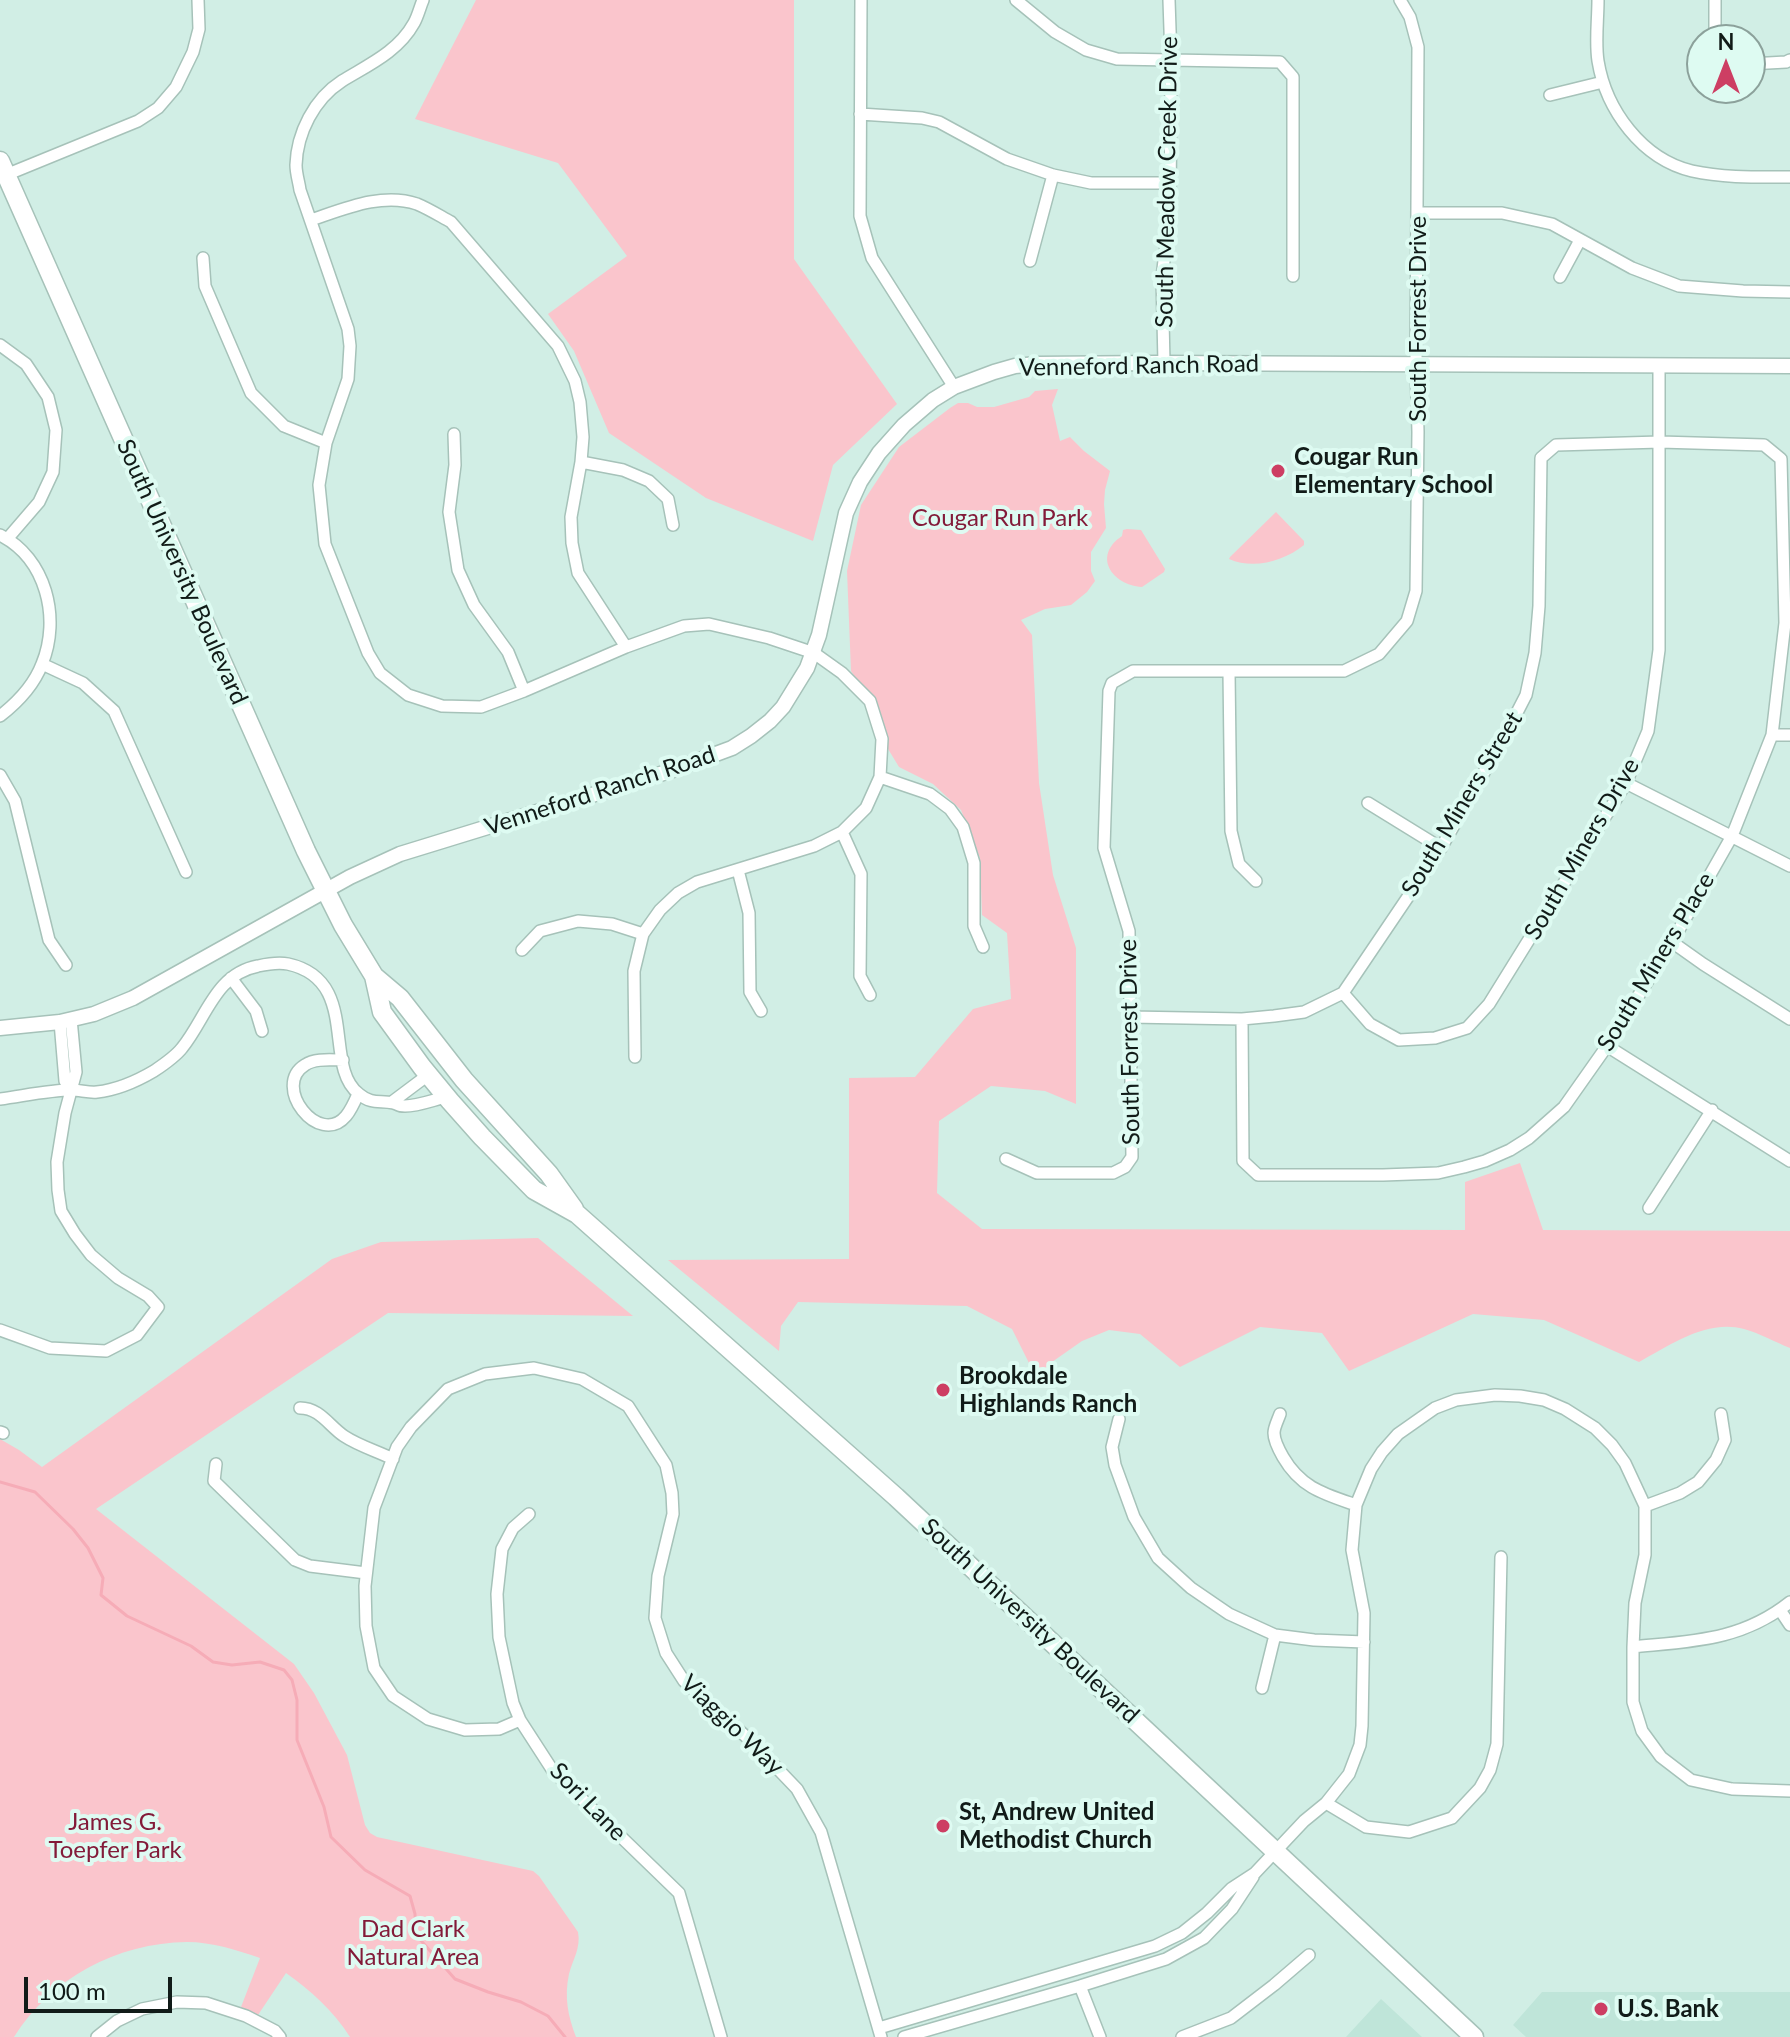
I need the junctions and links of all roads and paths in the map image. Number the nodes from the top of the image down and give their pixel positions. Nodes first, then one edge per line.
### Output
1 (198, 0) edge
2 (423, 0) edge
3 (861, 0) edge
4 (1016, 0) edge
5 (1169, 0) edge
6 (1400, 0) edge
7 (1598, 0) edge
8 (1715, 0) edge
9 (1715, 24) edge
10 (1171, 59) junction
11 (1790, 60) edge
12 (1766, 63) edge
13 (1603, 82) junction
14 (1550, 95) dead end
15 (860, 114) junction
16 (2, 171) edge
17 (1053, 175) junction
18 (1790, 177) edge
19 (1170, 183) junction
20 (1418, 213) junction
21 (311, 220) junction
22 (1580, 240) junction
23 (203, 258) dead end
24 (1030, 261) dead end
25 (1293, 276) dead end
26 (1560, 277) dead end
27 (1790, 292) edge
28 (0, 345) edge
29 (1164, 363) junction
30 (1416, 364) junction
31 (1659, 366) junction
32 (1790, 366) edge
33 (954, 387) junction
34 (454, 434) dead end
35 (1660, 442) junction
36 (326, 443) junction
37 (581, 462) junction
38 (673, 525) dead end
39 (4, 536) edge
40 (1788, 623) edge
41 (626, 647) junction
42 (814, 653) junction
43 (42, 664) junction
44 (1229, 672) junction
45 (524, 691) junction
46 (0, 716) edge
47 (1772, 735) junction
48 (1790, 735) edge
49 (0, 775) edge
50 (880, 777) junction
51 (1626, 783) junction
52 (1368, 803) dead end
53 (842, 832) junction
54 (1732, 836) junction
55 (1441, 848) junction
56 (1790, 866) edge
57 (738, 870) junction
58 (186, 872) dead end
59 (1256, 881) dead end
60 (326, 892) junction
61 (643, 934) junction
62 (1672, 942) junction
63 (983, 947) dead end
64 (522, 950) dead end
65 (66, 965) dead end
66 (374, 976) junction
67 (231, 978) junction
68 (1343, 993) junction
69 (870, 995) dead end
70 (761, 1011) dead end
71 (1130, 1017) junction
72 (1242, 1019) junction
73 (1790, 1019) edge
74 (65, 1020) junction
75 (0, 1028) edge
76 (262, 1031) dead end
77 (1607, 1046) junction
78 (635, 1057) dead end
79 (343, 1060) junction
80 (428, 1075) junction
81 (72, 1090) junction
82 (358, 1094) junction
83 (446, 1097) junction
84 (0, 1099) edge
85 (392, 1102) junction
86 (1712, 1110) junction
87 (527, 1152) junction
88 (1006, 1159) dead end
89 (1790, 1161) edge
90 (1649, 1208) dead end
91 (577, 1214) junction
92 (0, 1330) edge
93 (300, 1408) dead end
94 (1280, 1414) dead end
95 (1721, 1414) dead end
96 (1119, 1419) dead end
97 (393, 1459) junction
98 (216, 1464) dead end
99 (1356, 1505) junction
100 (1645, 1506) junction
101 (529, 1514) dead end
102 (1501, 1557) dead end
103 (366, 1573) junction
104 (1785, 1606) edge
105 (1790, 1625) edge
106 (1275, 1635) junction
107 (1364, 1642) junction
108 (1633, 1647) junction
109 (1262, 1688) dead end
110 (520, 1720) junction
111 (1790, 1791) edge
112 (1326, 1803) junction
113 (1276, 1851) junction
114 (1255, 1873) junction
115 (1309, 1955) dead end
116 (1080, 1986) junction
117 (880, 2032) edge
118 (97, 2037) edge
119 (280, 2037) edge
120 (721, 2037) edge
121 (904, 2037) edge
122 (1100, 2037) edge
123 (1182, 2037) edge
124 (1474, 2037) edge

1 - 16 street
2 - 21 street
3 - 15 street
4 - 10 street
5 - 10 street, South Meadow Creek Drive
6 - 20 street, South Forrest Drive
7 - 13 street
8 - 9 street
10 - 19 street, South Meadow Creek Drive
10 - 25 street
11 - 12 street
13 - 14 street
13 - 18 street
15 - 17 street
15 - 33 street
16 - 60 main road, South University Boulevard
17 - 19 street
17 - 24 street
19 - 29 street, South Meadow Creek Drive
20 - 22 street
20 - 30 street, South Forrest Drive
21 - 36 street
21 - 37 street
22 - 26 street
22 - 27 street
23 - 36 street
28 - 39 street
29 - 30 street, Venneford Ranch Road
29 - 33 street, Venneford Ranch Road
30 - 31 street, Venneford Ranch Road
30 - 44 street, South Forrest Drive
31 - 32 street, Venneford Ranch Road
31 - 35 street, South Miners Drive
33 - 42 street, Venneford Ranch Road
34 - 45 street
35 - 40 street, South Miners Place
35 - 51 street, South Miners Drive
35 - 55 street, South Miners Street
36 - 45 street
37 - 38 street
37 - 41 street
39 - 43 street
40 - 47 street, South Miners Place
41 - 42 street
41 - 45 street
42 - 50 street
42 - 60 street, Venneford Ranch Road
43 - 46 street
43 - 58 street
44 - 59 street
44 - 71 street, South Forrest Drive
47 - 48 street
47 - 54 street, South Miners Place
49 - 65 street
50 - 53 street
50 - 63 street
51 - 54 street
51 - 68 street, South Miners Drive
52 - 55 street
53 - 57 street
53 - 69 street
54 - 56 street
54 - 62 street, South Miners Place
55 - 68 street, South Miners Street
57 - 61 street
57 - 70 street
60 - 66 main road, South University Boulevard
60 - 74 street, Venneford Ranch Road
61 - 64 street
61 - 78 street
62 - 73 street
62 - 77 street, South Miners Place
66 - 80 main road, South University Boulevard
66 - 87 main road, South University Boulevard
67 - 76 street
67 - 79 street
67 - 81 street
68 - 72 street, South Miners Street
71 - 72 street, South Miners Street
71 - 88 street, South Forrest Drive
72 - 77 street, South Miners Place
74 - 75 street, Venneford Ranch Road
74 - 81 street
77 - 86 street
79 - 82 street
79 - 82 street
80 - 83 main road, South University Boulevard
80 - 85 street
80 - 87 main road
81 - 84 street
81 - 92 street
82 - 85 street
83 - 85 street
83 - 91 main road, South University Boulevard
86 - 89 street
86 - 90 street
87 - 91 main road, South University Boulevard
91 - 113 main road, South University Boulevard
93 - 97 street
94 - 99 street
95 - 100 street
96 - 106 street
97 - 103 street, Viaggio Way
97 - 117 street, Viaggio Way
98 - 103 street
99 - 100 street
99 - 107 street
100 - 108 street
101 - 110 street, Sori Lane
102 - 112 street
103 - 110 street, Viaggio Way
104 - 105 street
104 - 108 street
106 - 107 street
106 - 109 street
107 - 112 street
108 - 111 street
110 - 120 street, Sori Lane
112 - 113 street
113 - 114 street
113 - 124 main road, South University Boulevard
114 - 116 street
114 - 117 street
115 - 123 street
116 - 121 street
116 - 122 street
118 - 119 street

